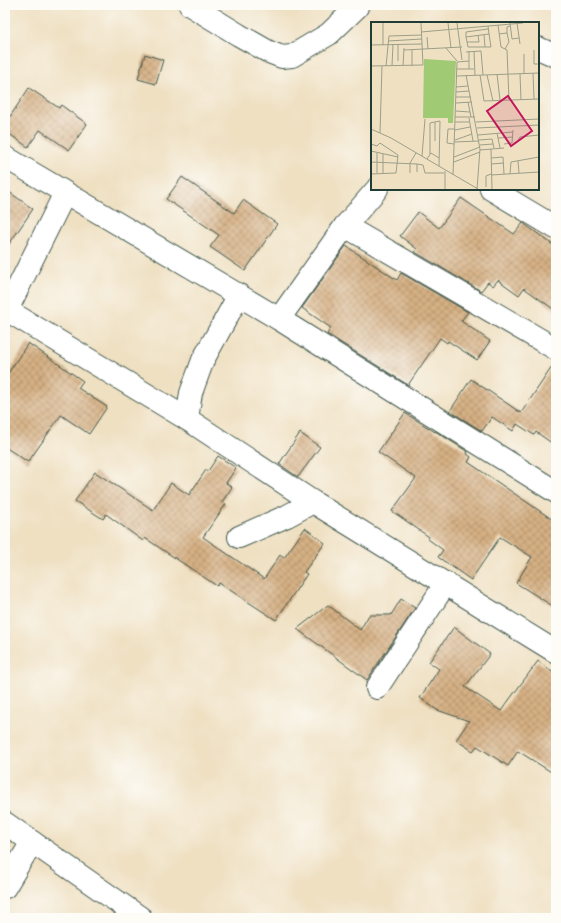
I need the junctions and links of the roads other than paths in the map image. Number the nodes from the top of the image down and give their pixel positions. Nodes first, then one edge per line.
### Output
1 (190, 5) edge
2 (357, 7) dead end
3 (539, 48) edge
4 (556, 56) edge
5 (5, 157) edge
6 (376, 190) edge
7 (492, 190) edge
8 (65, 193) junction
9 (345, 226) junction
10 (556, 228) edge
11 (239, 295) junction
12 (6, 310) edge
13 (279, 319) junction
14 (556, 349) edge
15 (187, 419) junction
16 (553, 484) edge
17 (313, 502) junction
18 (239, 537) dead end
19 (446, 583) junction
20 (556, 652) edge
21 (377, 688) dead end
22 (5, 823) edge
23 (32, 842) junction
24 (5, 887) edge
25 (141, 918) edge

1 - 2 street
3 - 4 street
5 - 8 street
6 - 9 street
7 - 10 street
8 - 11 street
8 - 12 street
9 - 13 street
9 - 14 street
11 - 13 street
11 - 15 street
12 - 15 street
13 - 16 street
15 - 17 street
17 - 18 street
17 - 19 street
19 - 20 street
19 - 21 street
22 - 23 street
23 - 24 street
23 - 25 street

